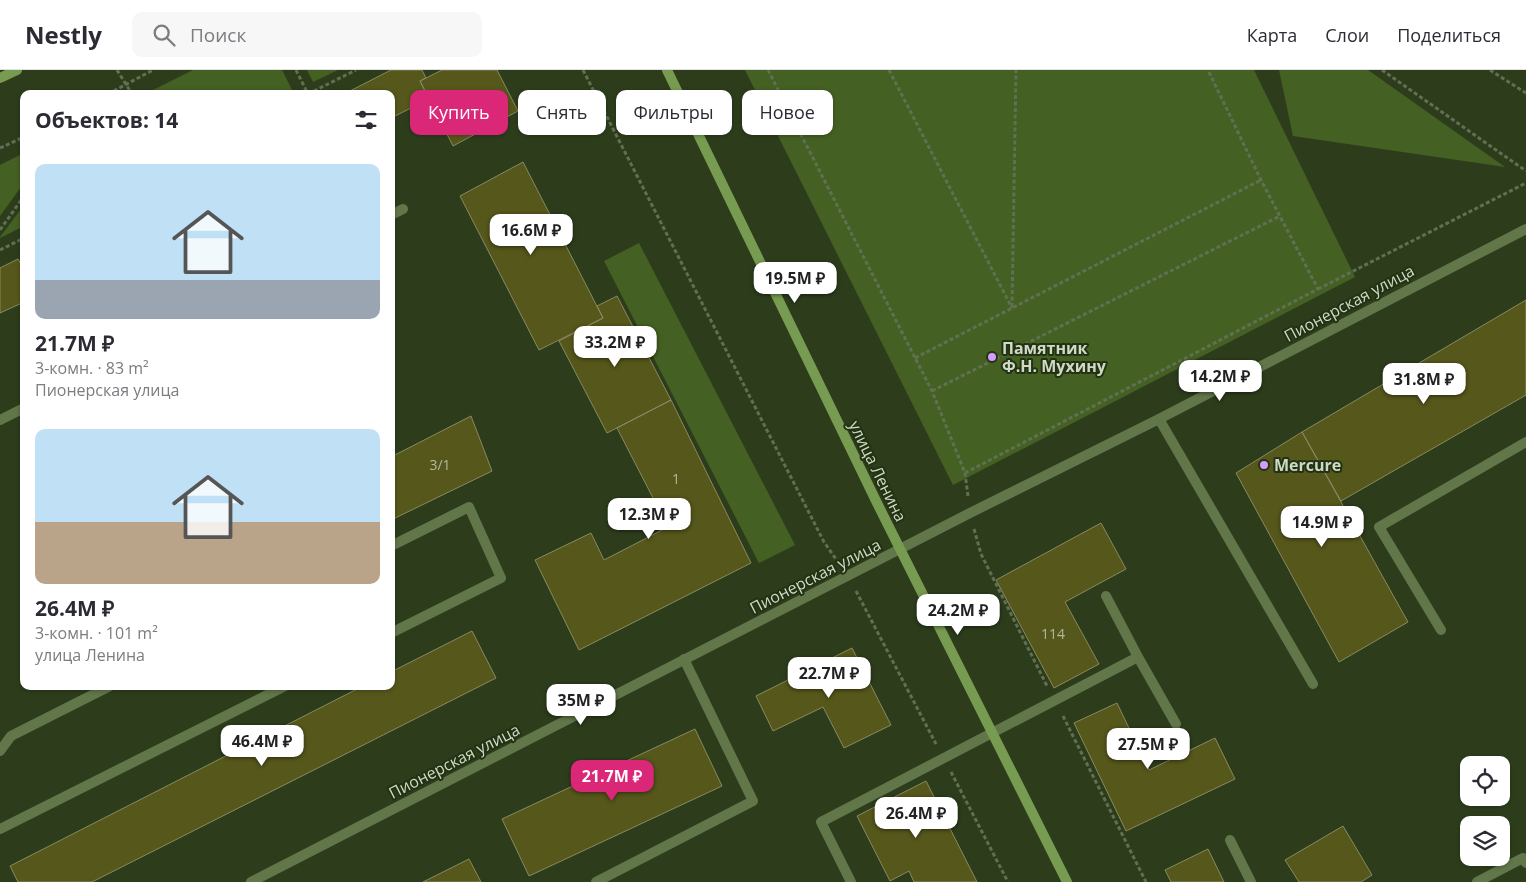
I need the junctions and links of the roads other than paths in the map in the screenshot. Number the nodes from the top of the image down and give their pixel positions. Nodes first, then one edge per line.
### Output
1 (17, 70) edge
2 (667, 70) edge
3 (0, 78) edge
4 (402, 209) dead end
5 (395, 213) edge
6 (1526, 229) edge
7 (20, 410) edge
8 (0, 420) edge
9 (1159, 420) junction
10 (1526, 442) edge
11 (395, 544) edge
12 (900, 549) junction
13 (1106, 596) dead end
14 (1441, 630) dead end
15 (395, 631) edge
16 (1138, 657) junction
17 (684, 659) junction
18 (1313, 684) dead end
19 (102, 690) edge
20 (276, 690) edge
21 (1176, 724) dead end
22 (992, 734) junction
23 (0, 751) edge
24 (0, 828) edge
25 (1230, 840) dead end
26 (1526, 863) edge
27 (251, 882) edge
28 (596, 882) edge
29 (851, 882) edge
30 (1067, 882) edge
31 (1251, 882) edge
32 (1477, 882) edge

1 - 3 main road
2 - 12 main road, улица Ленина
4 - 5 street
6 - 9 street, Пионерская улица
7 - 8 street
9 - 12 street, Пионерская улица
9 - 18 street
10 - 14 street
11 - 15 street
12 - 17 street, Пионерская улица
12 - 22 main road, улица Ленина
13 - 16 street
16 - 21 street
16 - 22 street
17 - 27 street, Пионерская улица
17 - 28 street
19 - 23 street
20 - 24 street
22 - 29 street
22 - 30 main road, улица Ленина
25 - 31 street
26 - 32 street

